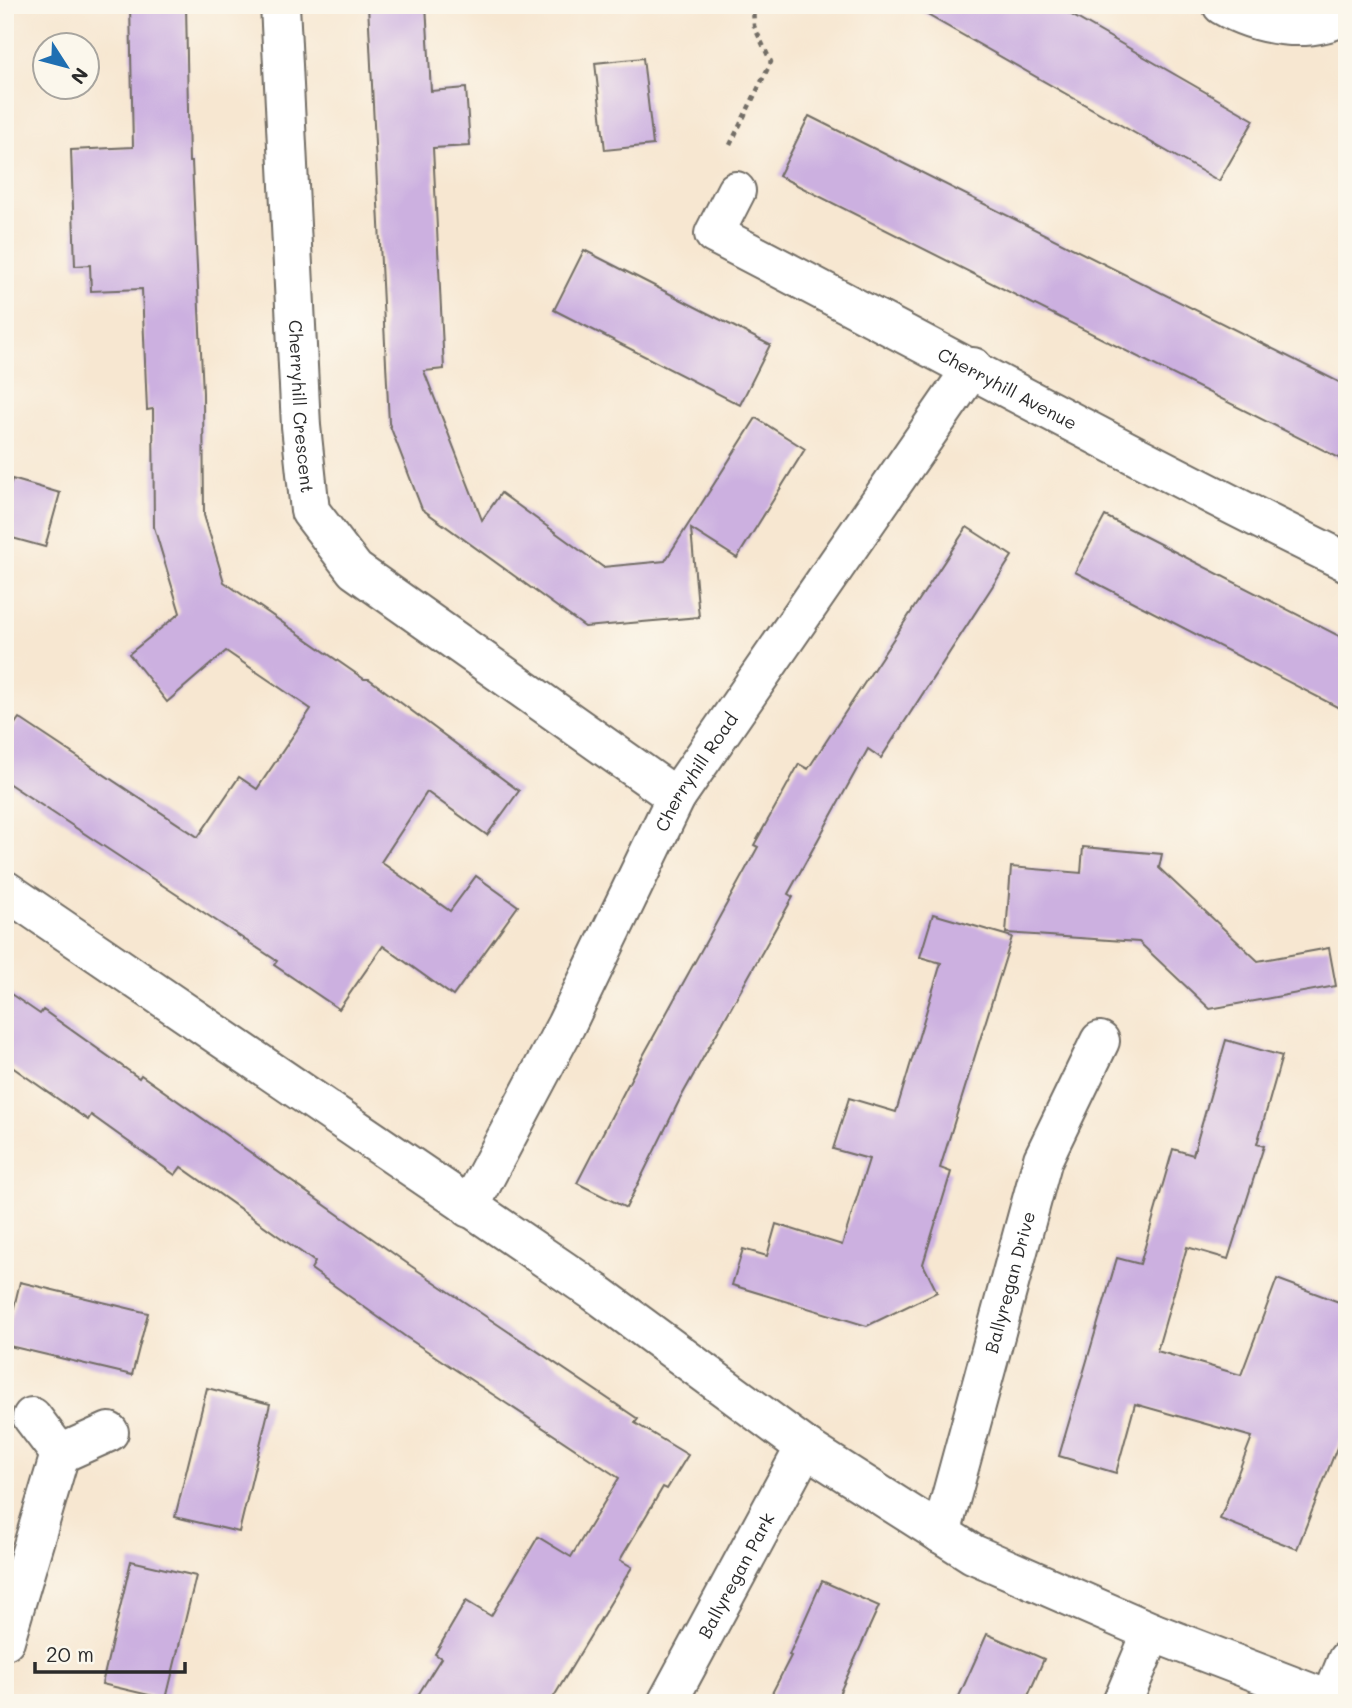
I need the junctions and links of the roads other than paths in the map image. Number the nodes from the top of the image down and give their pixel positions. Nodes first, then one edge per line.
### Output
1 (280, 5) edge
2 (1222, 5) edge
3 (1347, 14) edge
4 (736, 191) dead end
5 (973, 367) junction
6 (1347, 562) edge
7 (676, 797) junction
8 (5, 890) edge
9 (1100, 1041) dead end
10 (469, 1208) junction
11 (32, 1417) dead end
12 (108, 1432) dead end
13 (805, 1447) junction
14 (60, 1454) junction
15 (941, 1534) junction
16 (1152, 1632) junction
17 (5, 1640) edge
18 (1347, 1660) edge
19 (1334, 1701) edge
20 (667, 1703) edge
21 (1122, 1703) edge

1 - 7 street, Cherryhill Crescent
2 - 3 street
4 - 5 street, Cherryhill Avenue
5 - 6 street, Cherryhill Avenue
5 - 7 street, Cherryhill Road
7 - 10 street, Cherryhill Road
8 - 10 street
9 - 15 street, Ballyregan Drive
10 - 13 street
11 - 14 street
12 - 14 street
13 - 15 street
13 - 20 street, Ballyregan Park
14 - 17 street
15 - 16 street
16 - 19 street
16 - 21 street
18 - 19 street

